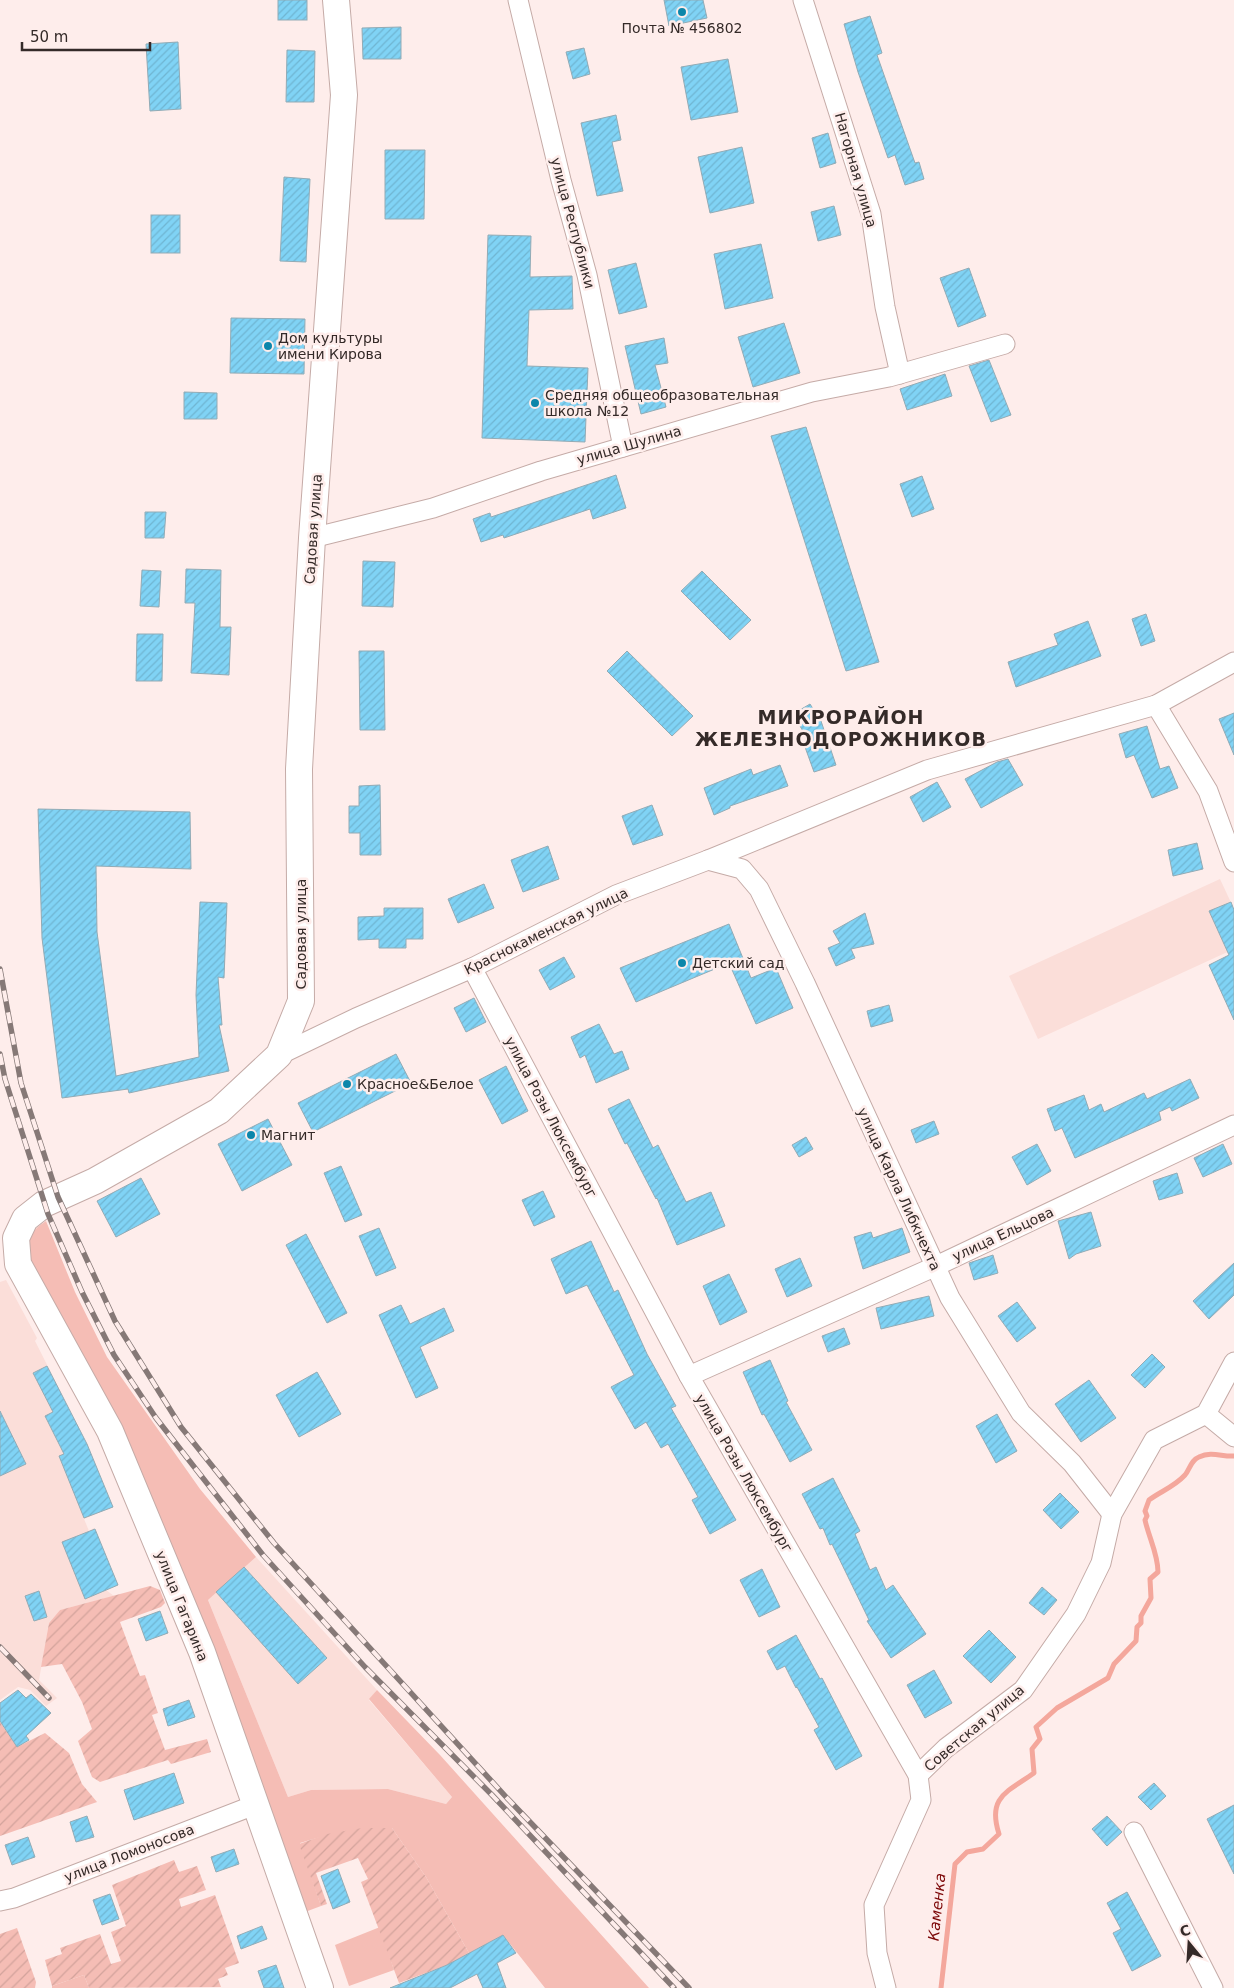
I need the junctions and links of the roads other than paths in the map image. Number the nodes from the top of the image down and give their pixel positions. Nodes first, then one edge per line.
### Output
1 (336, 0) edge
2 (518, 0) edge
3 (803, 0) edge
4 (1005, 344) dead end
5 (900, 374) junction
6 (623, 447) junction
7 (312, 538) junction
8 (1234, 662) edge
9 (1156, 705) junction
10 (708, 860) junction
11 (1234, 862) edge
12 (472, 968) junction
13 (280, 1055) junction
14 (1234, 1125) edge
15 (16, 1238) joint
16 (934, 1267) junction
17 (1234, 1362) edge
18 (689, 1376) junction
19 (1206, 1414) junction
20 (1234, 1437) edge
21 (1112, 1514) junction
22 (918, 1775) junction
23 (257, 1804) junction
24 (1134, 1832) dead end
25 (0, 1901) edge
26 (320, 1988) edge
27 (886, 1988) edge
28 (1213, 1988) edge

1 - 7 street, Садовая улица
2 - 6 street, улица Республики
3 - 5 street, Нагорная улица
4 - 5 street, улица Шулина
5 - 6 street, улица Шулина
6 - 7 street, улица Шулина
7 - 13 street, Садовая улица
8 - 9 street, Краснокаменская улица
9 - 10 street, Краснокаменская улица
9 - 11 street
10 - 12 street, Краснокаменская улица
10 - 16 street, улица Карла Либкнехта
12 - 13 street, Краснокаменская улица
12 - 18 street, улица Розы Люксембург
13 - 15 street, Краснокаменская улица
14 - 16 street, улица Ельцова
15 - 23 street, улица Гагарина
16 - 18 street, улица Ельцова
16 - 21 street, улица Карла Либкнехта
17 - 19 street
18 - 22 street, улица Розы Люксембург
19 - 20 street
19 - 21 street, Советская улица
21 - 22 street, Советская улица
22 - 27 street, улица Розы Люксембург
23 - 25 street, улица Ломоносова
23 - 26 street, улица Гагарина
24 - 28 street

